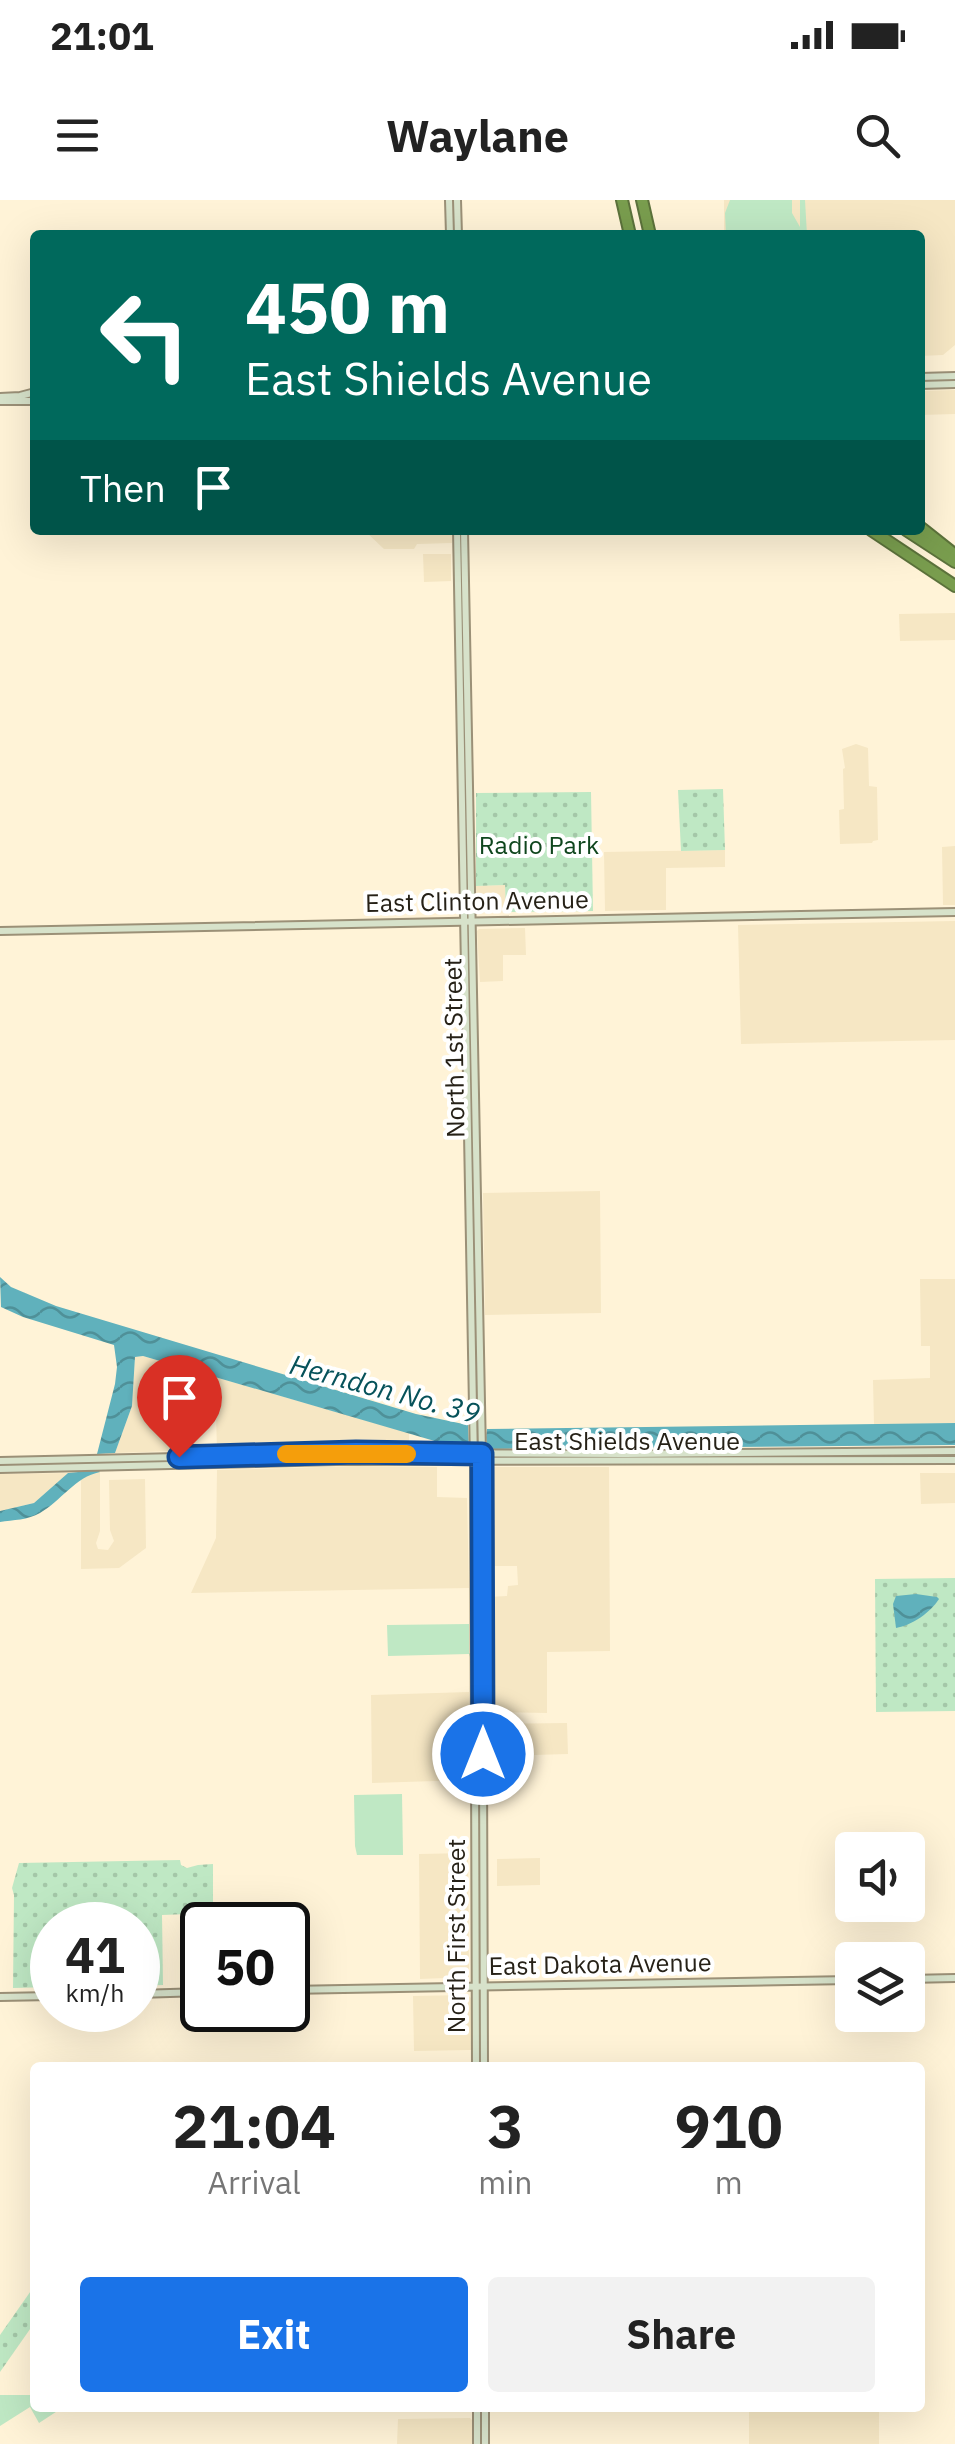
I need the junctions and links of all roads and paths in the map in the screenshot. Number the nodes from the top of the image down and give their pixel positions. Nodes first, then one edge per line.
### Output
1 (449, 200) edge
2 (458, 200) edge
3 (620, 200) edge
4 (642, 200) edge
5 (450, 230) edge
6 (458, 230) edge
7 (626, 230) edge
8 (649, 230) edge
9 (955, 376) edge
10 (925, 377) edge
11 (955, 384) edge
12 (925, 385) edge
13 (30, 393) edge
14 (0, 397) edge
15 (30, 400) edge
16 (925, 531) edge
17 (460, 535) edge
18 (869, 535) edge
19 (878, 535) edge
20 (915, 535) edge
21 (955, 558) edge
22 (950, 582) edge
23 (955, 912) edge
24 (467, 921) junction
25 (0, 931) edge
26 (473, 988) junction
27 (465, 999) junction
28 (472, 1337) junction
29 (480, 1381) junction
30 (478, 1434) junction
31 (955, 1451) edge
32 (478, 1453) junction
33 (90, 1458) junction
34 (126, 1458) junction
35 (955, 1460) edge
36 (0, 1461) edge
37 (914, 1461) junction
38 (105, 1466) junction
39 (48, 1468) junction
40 (0, 1469) edge
41 (474, 1550) junction
42 (482, 1579) junction
43 (955, 1978) edge
44 (925, 1979) edge
45 (835, 1980) edge
46 (480, 1986) junction
47 (310, 1990) edge
48 (0, 1996) edge
49 (30, 1996) edge
50 (476, 2062) edge
51 (484, 2062) edge
52 (477, 2412) edge
53 (485, 2412) edge
54 (478, 2444) edge
55 (486, 2444) edge

1 - 5 main road
2 - 6 main road
3 - 7 highway
4 - 8 highway
9 - 10 main road
11 - 12 main road
13 - 14 main road
14 - 15 main road
16 - 21 highway
17 - 24 main road, North 1st Street
18 - 22 highway
19 - 22 highway
20 - 21 highway
23 - 24 main road, East Clinton Avenue
24 - 25 main road, East Clinton Avenue
24 - 26 main road, North 1st Street
24 - 27 main road, North 1st Street
26 - 27 main road
26 - 29 main road, North 1st Street
27 - 28 main road, North 1st Street
28 - 29 main road
28 - 30 main road, North 1st Street
29 - 30 main road, North 1st Street
30 - 32 main road, North 1st Street
31 - 32 main road, East Shields Avenue
31 - 37 main road
32 - 34 main road, East Shields Avenue
32 - 37 main road, East Shields Avenue
32 - 38 main road, East Shields Avenue
32 - 41 main road, North First Street
32 - 42 main road, North First Street
33 - 34 main road, East Shields Avenue
33 - 36 main road, East Shields Avenue
33 - 39 main road
34 - 38 main road
35 - 37 main road, East Shields Avenue
38 - 39 main road, East Shields Avenue
39 - 40 main road, East Shields Avenue
41 - 42 main road
41 - 46 main road, North First Street
42 - 46 main road, North First Street
43 - 44 main road
45 - 46 main road, East Dakota Avenue
46 - 47 main road, East Dakota Avenue
46 - 50 main road, North First Street
46 - 51 main road, North First Street
48 - 49 main road
52 - 54 main road
53 - 55 main road

